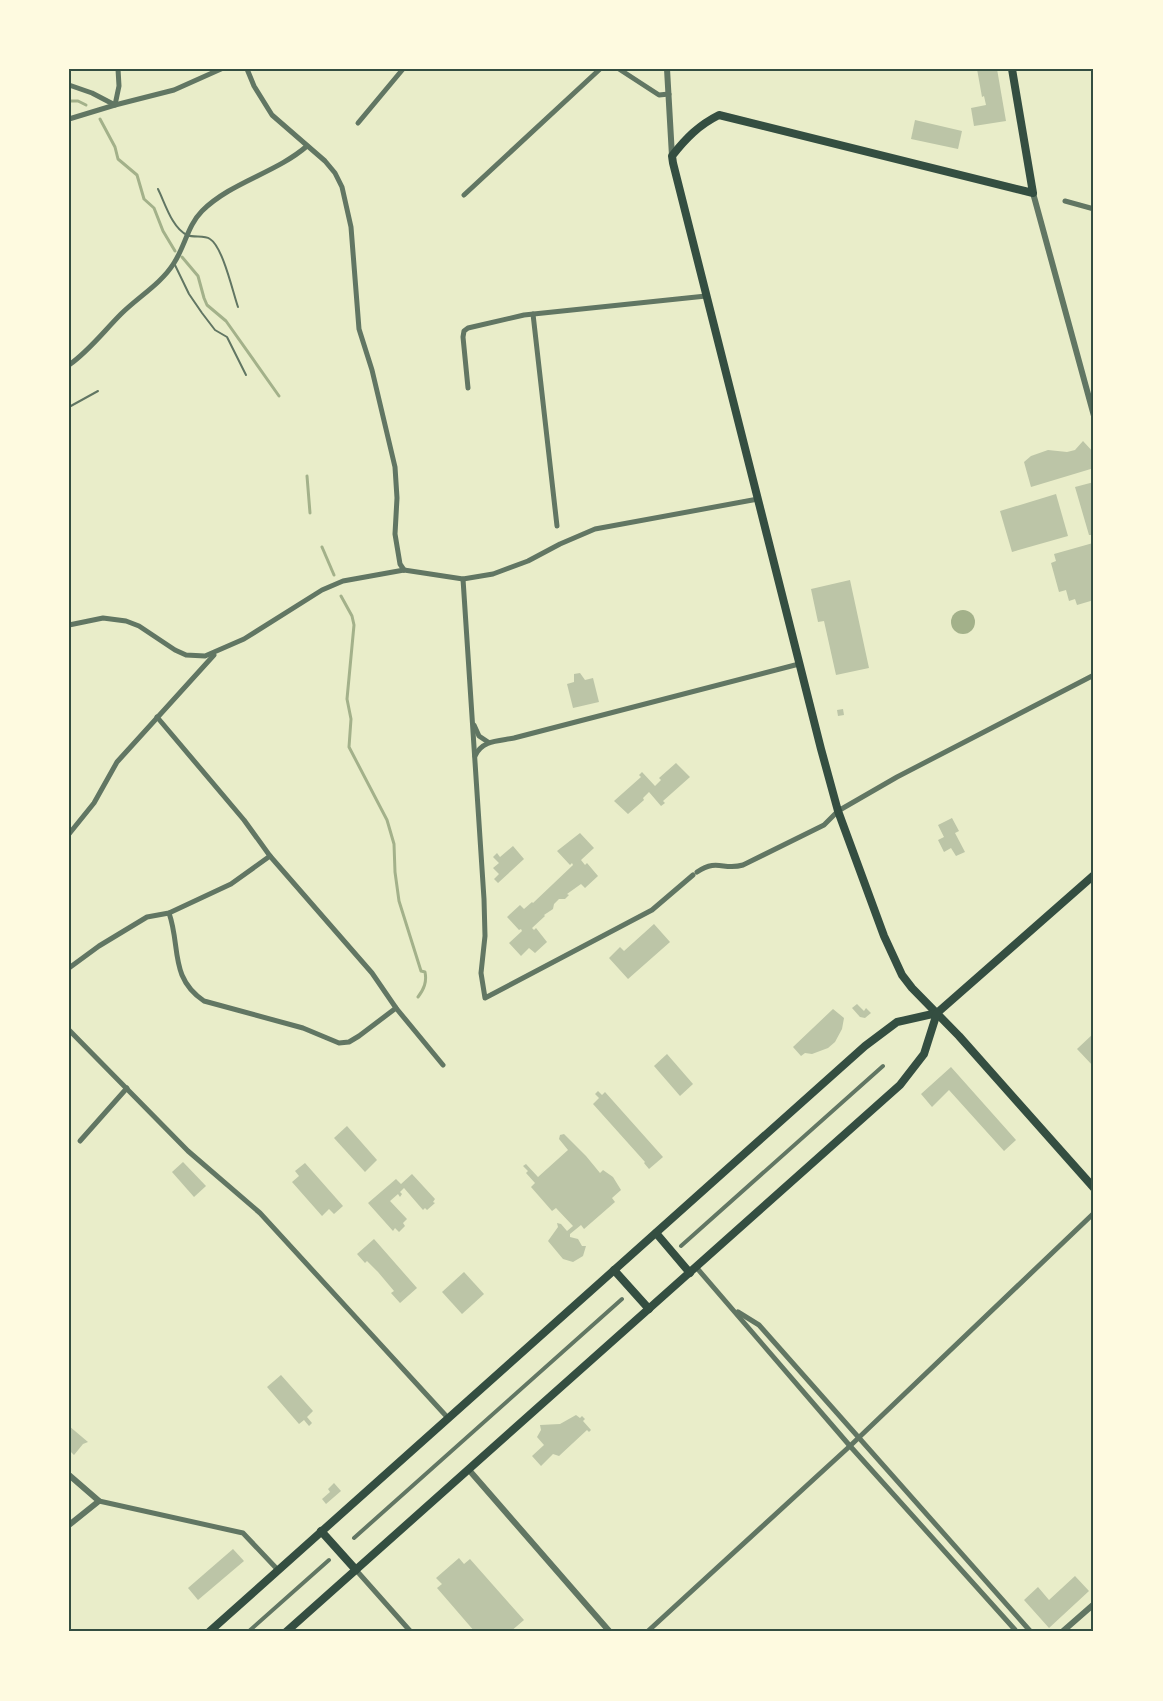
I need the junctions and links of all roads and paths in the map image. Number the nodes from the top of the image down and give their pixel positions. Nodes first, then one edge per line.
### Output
1 (118, 69) edge
2 (221, 69) edge
3 (247, 69) edge
4 (404, 69) edge
5 (600, 69) edge
6 (619, 69) edge
7 (667, 69) edge
8 (1012, 69) edge
9 (69, 85) edge
10 (669, 94) junction
11 (115, 105) junction
12 (69, 119) edge
13 (358, 123) dead end
14 (307, 146) junction
15 (672, 156) junction
16 (158, 189) dead end
17 (1033, 193) junction
18 (464, 195) dead end
19 (1065, 201) dead end
20 (1094, 209) edge
21 (187, 235) junction
22 (174, 263) junction
23 (706, 296) junction
24 (238, 308) dead end
25 (533, 314) junction
26 (69, 365) edge
27 (246, 375) dead end
28 (468, 388) dead end
29 (98, 392) dead end
30 (69, 407) edge
31 (1094, 416) edge
32 (758, 499) junction
33 (557, 525) dead end
34 (404, 570) junction
35 (463, 579) junction
36 (69, 624) edge
37 (215, 654) junction
38 (799, 664) junction
39 (1094, 675) edge
40 (157, 717) junction
41 (473, 721) junction
42 (488, 742) junction
43 (474, 760) junction
44 (838, 811) junction
45 (69, 834) edge
46 (270, 856) junction
47 (1094, 875) edge
48 (169, 913) junction
49 (69, 968) edge
50 (396, 1008) junction
51 (937, 1013) junction
52 (69, 1030) edge
53 (443, 1065) dead end
54 (883, 1066) dead end
55 (127, 1088) junction
56 (80, 1141) dead end
57 (1094, 1188) edge
58 (1094, 1213) edge
59 (656, 1233) junction
60 (681, 1246) dead end
61 (614, 1270) junction
62 (693, 1270) junction
63 (622, 1299) dead end
64 (732, 1308) junction
65 (649, 1309) junction
66 (448, 1418) junction
67 (859, 1437) junction
68 (850, 1446) junction
69 (469, 1470) junction
70 (69, 1474) edge
71 (99, 1501) junction
72 (69, 1525) edge
73 (321, 1531) junction
74 (354, 1538) dead end
75 (329, 1560) dead end
76 (278, 1570) junction
77 (356, 1570) junction
78 (1094, 1604) edge
79 (209, 1632) edge
80 (248, 1632) edge
81 (286, 1632) edge
82 (411, 1632) edge
83 (610, 1632) edge
84 (647, 1632) edge
85 (1017, 1632) edge
86 (1031, 1632) edge
87 (1062, 1632) edge

1 - 11 street
2 - 11 street
3 - 14 street
4 - 13 street
5 - 18 street
6 - 10 street
7 - 10 street
8 - 17 main road
9 - 11 street
10 - 15 street
11 - 12 street
14 - 21 street
14 - 34 street
15 - 17 main road
15 - 23 main road
16 - 21 lane
17 - 31 street
19 - 20 street
21 - 22 street
21 - 24 lane
22 - 26 street
22 - 27 lane
23 - 25 street
23 - 32 main road
25 - 28 street
25 - 33 street
29 - 30 lane
32 - 35 street
32 - 38 main road
34 - 35 street
34 - 37 street
35 - 41 street
36 - 37 street
37 - 40 street
38 - 42 street
38 - 44 main road
39 - 44 street
40 - 45 street
40 - 46 street
41 - 42 street
41 - 43 street
42 - 43 street
43 - 44 street
44 - 51 main road
46 - 48 street
46 - 50 street
47 - 51 main road
48 - 49 street
48 - 50 street
50 - 53 street
51 - 57 main road
51 - 59 main road
51 - 62 main road
52 - 55 street
54 - 60 street
55 - 56 street
55 - 66 street
58 - 67 street
59 - 61 main road
59 - 62 main road
61 - 65 main road
61 - 66 main road
62 - 64 street
62 - 65 main road
63 - 74 street
64 - 67 street
64 - 68 street
65 - 69 main road
66 - 73 main road
67 - 68 street
67 - 86 street
68 - 84 street
68 - 85 street
69 - 77 main road
69 - 83 street
70 - 71 street
71 - 72 street
71 - 76 street
73 - 76 main road
73 - 77 main road
75 - 80 street
76 - 79 main road
77 - 81 main road
77 - 82 street
78 - 87 street

